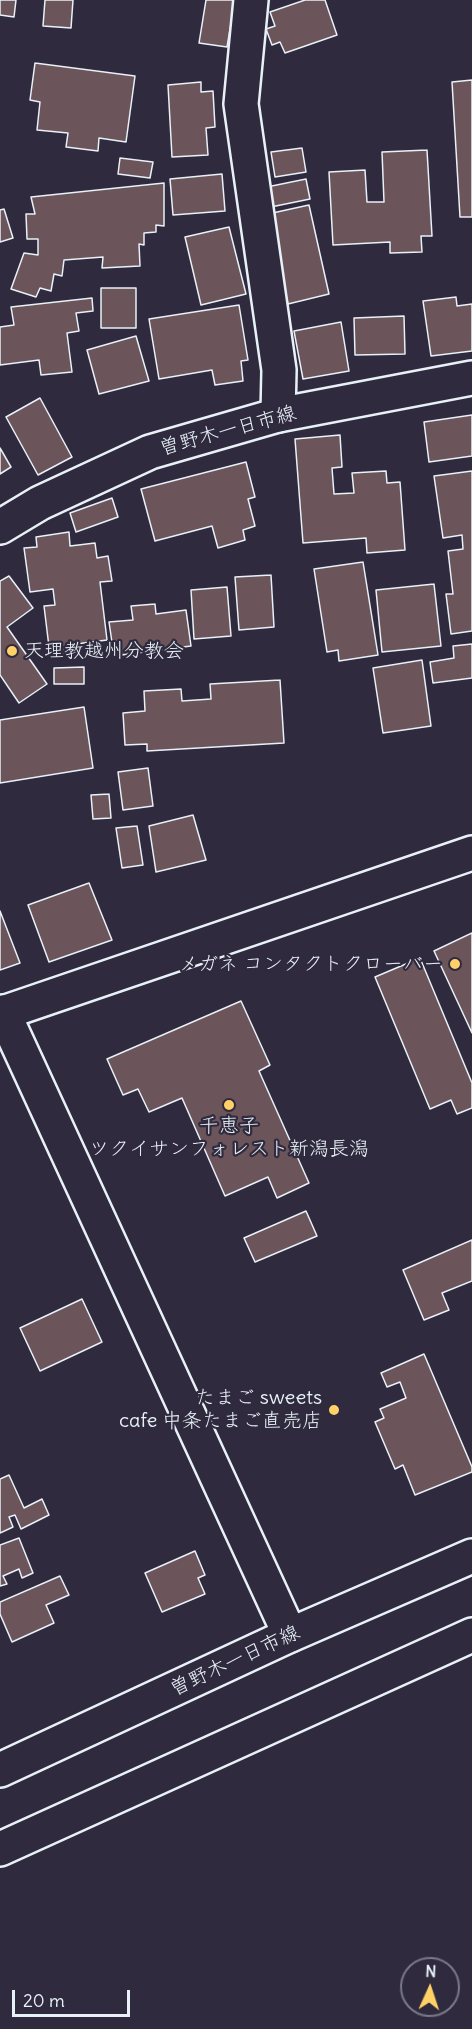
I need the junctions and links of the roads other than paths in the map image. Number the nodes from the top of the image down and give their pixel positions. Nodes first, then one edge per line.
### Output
1 (251, 0) edge
2 (472, 378) edge
3 (278, 416) junction
4 (0, 527) edge
5 (472, 853) edge
6 (2, 1013) edge
7 (472, 1556) edge
8 (291, 1635) junction
9 (472, 1635) edge
10 (0, 1770) edge
11 (0, 1849) edge

1 - 3 street
2 - 3 street, 曽野木一日市線
3 - 4 street, 曽野木一日市線
5 - 6 street
6 - 8 street
7 - 8 street, 曽野木一日市線
8 - 10 street, 曽野木一日市線
9 - 11 street

